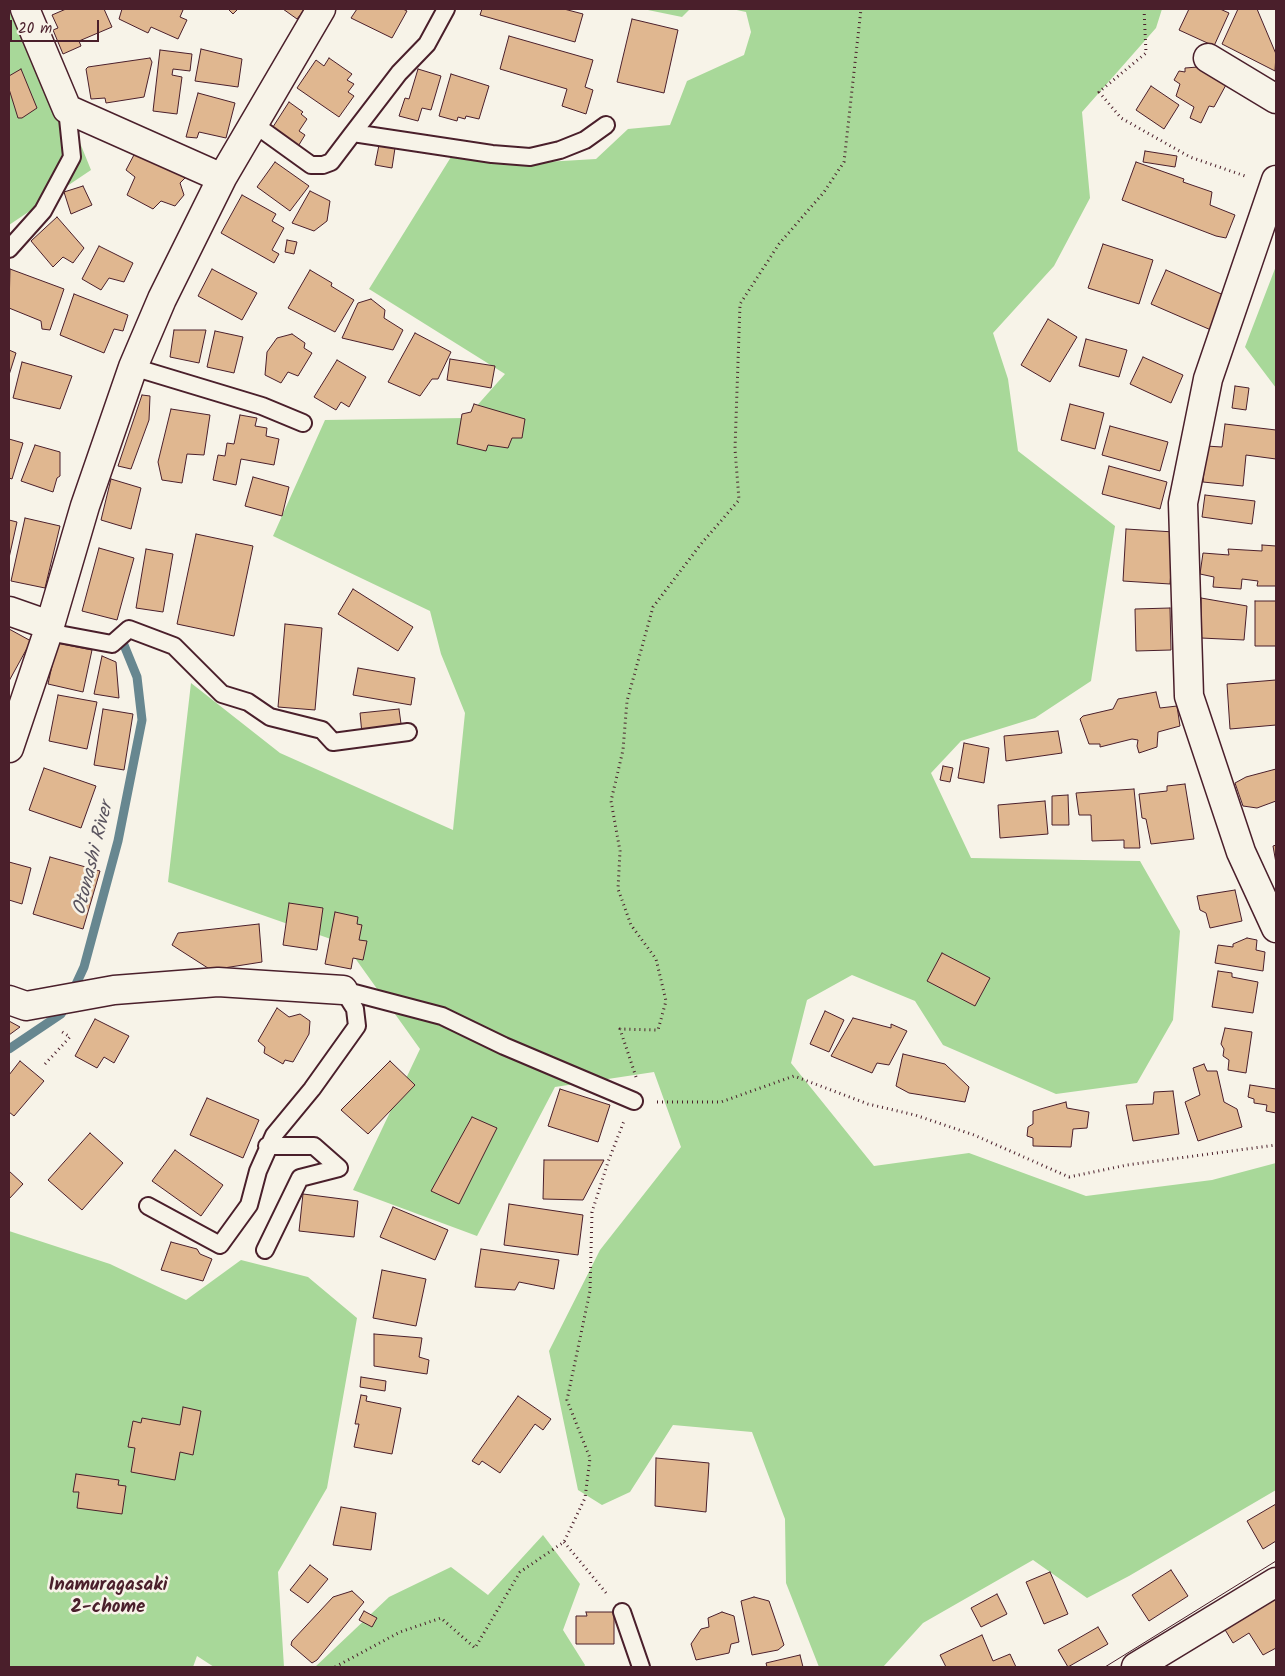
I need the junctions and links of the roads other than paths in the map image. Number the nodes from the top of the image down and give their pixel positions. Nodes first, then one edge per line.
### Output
1 (25, 9) edge
2 (321, 9) edge
3 (446, 9) edge
4 (1208, 58) dead end
5 (1276, 99) edge
6 (67, 109) junction
7 (254, 124) junction
8 (606, 125) dead end
9 (353, 133) junction
10 (222, 178) junction
11 (1275, 183) edge
12 (9, 250) edge
13 (133, 367) junction
14 (303, 423) dead end
15 (9, 611) edge
16 (49, 628) junction
17 (408, 732) dead end
18 (9, 748) edge
19 (1276, 928) edge
20 (343, 990) junction
21 (9, 1000) edge
22 (634, 1101) road end
23 (267, 1146) junction
24 (148, 1206) dead end
25 (266, 1250) dead end
26 (1276, 1582) edge
27 (622, 1612) road end
28 (641, 1667) edge
29 (1136, 1667) edge

1 - 6 street
2 - 7 street
3 - 9 lane
4 - 5 street
6 - 10 street
6 - 12 lane
7 - 9 lane
7 - 10 street
8 - 9 lane
10 - 13 street
11 - 19 street
13 - 14 lane
13 - 16 street
15 - 16 street
16 - 17 lane
16 - 18 street
20 - 21 street
20 - 22 lane
20 - 23 lane
23 - 24 lane
23 - 25 lane
26 - 29 street
27 - 28 lane

